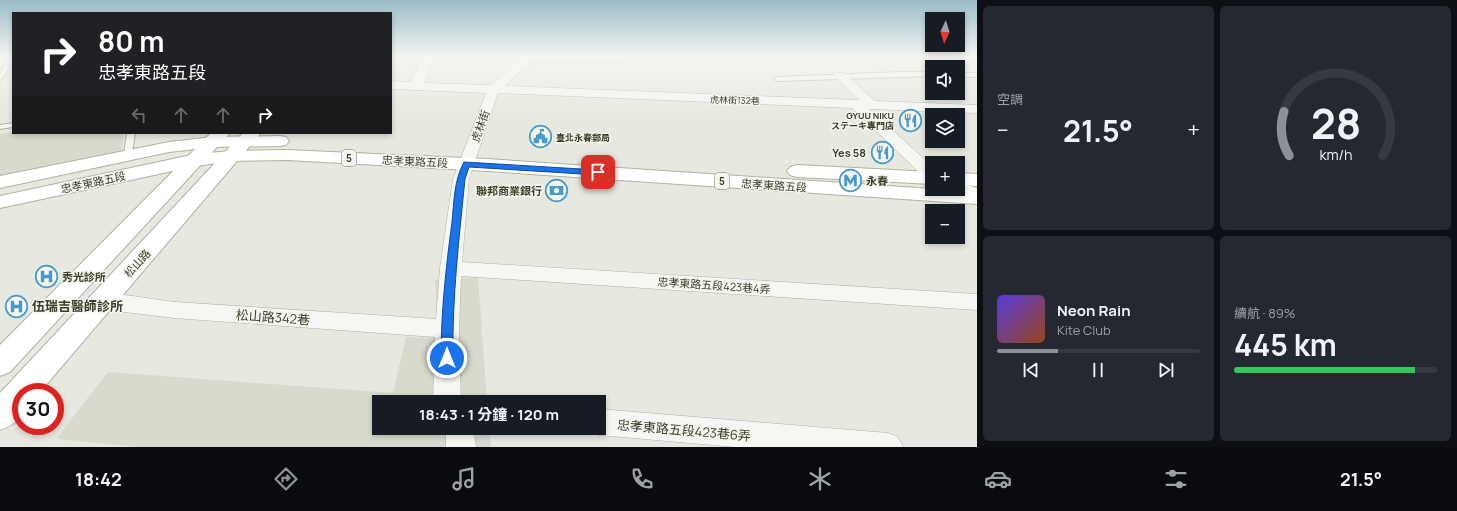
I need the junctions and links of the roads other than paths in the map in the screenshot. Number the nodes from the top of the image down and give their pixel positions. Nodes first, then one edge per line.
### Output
1 (419, 78) edge
2 (507, 78) edge
3 (801, 78) edge
4 (842, 78) edge
5 (777, 79) dead end
6 (392, 85) edge
7 (416, 86) junction
8 (493, 90) junction
9 (857, 105) junction
10 (872, 105) junction
11 (977, 110) edge
12 (12, 125) edge
13 (0, 127) edge
14 (130, 134) edge
15 (233, 141) edge
16 (128, 154) junction
17 (469, 158) junction
18 (196, 160) junction
19 (925, 169) edge
20 (925, 176) edge
21 (965, 179) edge
22 (977, 180) edge
23 (0, 182) edge
24 (965, 190) edge
25 (977, 196) edge
26 (0, 202) edge
27 (451, 268) junction
28 (977, 302) edge
29 (100, 303) junction
30 (447, 329) junction
31 (0, 364) edge
32 (29, 383) edge
33 (447, 395) edge
34 (12, 402) edge
35 (0, 416) edge
36 (606, 423) edge
37 (460, 435) edge
38 (461, 447) edge
39 (888, 447) edge

1 - 7 street
2 - 8 street, 虎林街
3 - 5 lane
4 - 10 street
6 - 7 street, 虎林街132巷
7 - 8 street, 虎林街132巷
8 - 9 street, 虎林街132巷
8 - 17 street, 虎林街
9 - 10 street, 虎林街132巷
9 - 19 street
10 - 11 street, 虎林街132巷
12 - 13 lane
14 - 16 lane
15 - 16 main road, 忠孝東路五段 / 5
15 - 17 main road, 忠孝東路五段 / 5
15 - 18 main road, 忠孝東路五段 / 5
15 - 29 main road, 松山路
16 - 23 main road, 忠孝東路五段 / 5
17 - 20 main road, 忠孝東路五段 / 5
17 - 25 main road, 忠孝東路五段 / 5
17 - 27 street, 虎林街
18 - 26 main road, 忠孝東路五段 / 5
18 - 31 main road
21 - 22 main road
24 - 25 street
27 - 28 street, 忠孝東路五段423巷4弄
27 - 30 street, 虎林街
29 - 30 street, 松山路342巷
29 - 32 main road, 松山路
30 - 33 street, 虎林街
34 - 35 main road, 松山路
36 - 39 street, 忠孝東路五段423巷6弄
37 - 38 street

